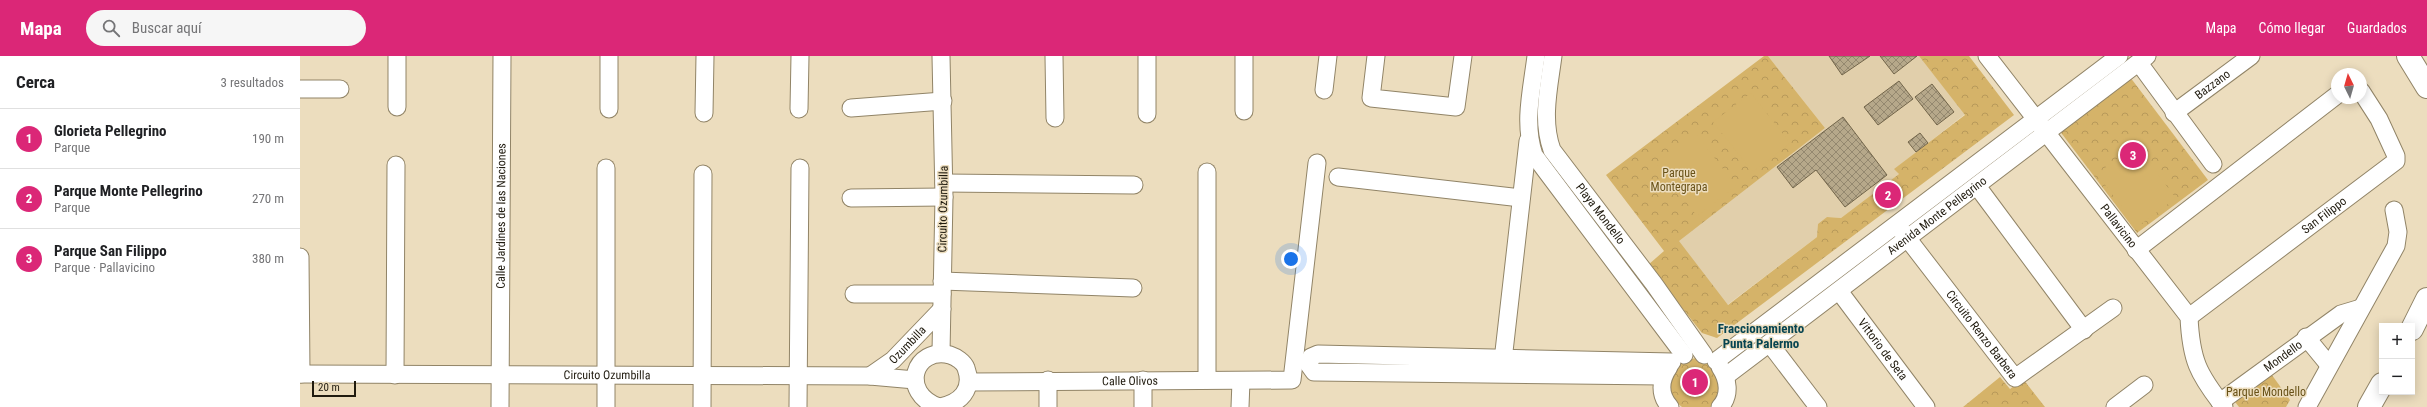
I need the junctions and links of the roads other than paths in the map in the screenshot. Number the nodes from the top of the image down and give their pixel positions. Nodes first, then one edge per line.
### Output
1 (397, 56) edge
2 (502, 56) edge
3 (609, 56) edge
4 (705, 56) edge
5 (800, 56) edge
6 (1054, 56) edge
7 (1147, 56) edge
8 (1244, 56) edge
9 (1328, 56) edge
10 (1376, 56) edge
11 (1463, 56) edge
12 (1536, 56) edge
13 (1553, 56) edge
14 (1987, 56) edge
15 (2119, 56) edge
16 (2251, 56) edge
17 (2408, 56) edge
18 (943, 59) edge
19 (2143, 59) edge
20 (2427, 87) edge
21 (300, 89) edge
22 (340, 89) dead end
23 (1324, 90) dead end
24 (2331, 100) edge
25 (943, 101) junction
26 (2367, 101) edge
27 (397, 107) dead end
28 (851, 108) dead end
29 (609, 109) dead end
30 (799, 109) dead end
31 (1244, 111) dead end
32 (704, 113) dead end
33 (2174, 113) junction
34 (1148, 114) dead end
35 (1055, 118) dead end
36 (2036, 119) junction
37 (2046, 133) junction
38 (1528, 138) junction
39 (1317, 163) dead end
40 (2213, 164) dead end
41 (396, 165) dead end
42 (606, 168) dead end
43 (800, 168) dead end
44 (1207, 172) dead end
45 (703, 174) dead end
46 (1338, 177) dead end
47 (1134, 185) dead end
48 (1977, 186) junction
49 (944, 190) junction
50 (851, 198) dead end
51 (1521, 198) junction
52 (2394, 210) dead end
53 (1897, 224) junction
54 (1601, 230) junction
55 (1908, 239) junction
56 (2136, 250) junction
57 (300, 257) edge
58 (1133, 288) dead end
59 (1839, 291) junction
60 (854, 294) dead end
61 (942, 295) junction
62 (2427, 299) edge
63 (2113, 308) dead end
64 (2361, 308) junction
65 (2189, 318) junction
66 (2415, 323) edge
67 (2084, 330) junction
68 (2306, 337) junction
69 (1770, 344) junction
70 (941, 353) junction
71 (1502, 357) junction
72 (1710, 358) junction
73 (1673, 364) junction
74 (2329, 365) junction
75 (300, 374) edge
76 (395, 375) junction
77 (1502, 375) junction
78 (500, 376) junction
79 (870, 376) junction
80 (1726, 376) junction
81 (606, 377) junction
82 (702, 377) junction
83 (798, 377) junction
84 (915, 380) junction
85 (1048, 380) junction
86 (1143, 380) junction
87 (1207, 380) junction
88 (1241, 381) junction
89 (969, 382) junction
90 (2144, 385) dead end
91 (2379, 389) edge
92 (1664, 405) edge
93 (2222, 405) edge
94 (500, 407) edge
95 (606, 407) edge
96 (702, 407) edge
97 (798, 407) edge
98 (940, 407) edge
99 (1048, 407) edge
100 (1143, 407) edge
101 (1240, 407) edge
102 (1720, 407) edge
103 (1818, 407) edge
104 (1926, 407) edge
105 (2115, 407) edge
106 (2307, 407) edge
107 (2369, 407) edge

1 - 27 street
2 - 78 street, Calle Jardines de las Naciones
3 - 29 street
4 - 32 street
5 - 30 street
6 - 35 street
7 - 34 street
8 - 31 street
9 - 23 street
10 - 11 street
12 - 38 street, Playa Mondello
13 - 54 street, Playa Mondello
14 - 36 street, Pallavicino
15 - 36 street, Avenida Monte Pellegrino
16 - 33 street, Bazzano
17 - 20 main road
18 - 25 street, Circuito Ozumbilla
19 - 33 street
19 - 37 street, Avenida Monte Pellegrino
21 - 22 street
24 - 56 street
25 - 28 street
25 - 49 street, Circuito Ozumbilla
26 - 65 street, San Filippo
33 - 40 street
36 - 37 street, Pallavicino
36 - 53 street, Avenida Monte Pellegrino
37 - 48 street, Avenida Monte Pellegrino
37 - 56 street, Pallavicino
38 - 51 street
38 - 54 street, Playa Mondello
39 - 88 street, Calle Olivos
41 - 76 street
42 - 81 street
43 - 83 street
44 - 87 street
45 - 82 street
46 - 51 street
47 - 49 street
48 - 55 street, Avenida Monte Pellegrino
48 - 67 street
49 - 50 street
49 - 61 street, Circuito Ozumbilla
51 - 71 street
52 - 64 street
53 - 55 street, Circuito Renzo Barbera
53 - 72 street, Avenida Monte Pellegrino
54 - 72 street, Playa Mondello
54 - 73 street, Playa Mondello
55 - 59 street, Avenida Monte Pellegrino
55 - 67 street, Circuito Renzo Barbera
56 - 65 street, Pallavicino
57 - 75 street
58 - 61 street
59 - 69 street, Avenida Monte Pellegrino
59 - 104 street, Vittorio de Seta
60 - 61 street
61 - 70 street, Circuito Ozumbilla
61 - 79 street, Ozumbilla
62 - 66 main road
63 - 67 street, Circuito Renzo Barbera
64 - 68 street, Mondello
64 - 74 street
65 - 93 street
68 - 74 street, Mondello
68 - 93 street, Mondello
69 - 80 street, Avenida Monte Pellegrino
69 - 103 street
70 - 84 street
70 - 89 street
71 - 73 street
71 - 77 street
71 - 77 street
72 - 73 street
72 - 80 street, Playa Mondello
73 - 77 street
73 - 92 street
74 - 106 street
75 - 76 street, Circuito Ozumbilla
76 - 78 street, Circuito Ozumbilla
78 - 81 street, Circuito Ozumbilla
78 - 94 street, Calle Jardines de las Naciones
79 - 83 street, Circuito Ozumbilla
79 - 84 street, Circuito Ozumbilla
80 - 102 street
81 - 82 street, Circuito Ozumbilla
81 - 95 street
82 - 83 street, Circuito Ozumbilla
82 - 96 street
83 - 97 street
84 - 98 street
85 - 86 street, Calle Olivos
85 - 89 street, Calle Olivos
85 - 99 street
86 - 87 street, Calle Olivos
86 - 100 street
87 - 88 street, Calle Olivos
88 - 101 street
89 - 98 street
90 - 105 street
91 - 107 main road

